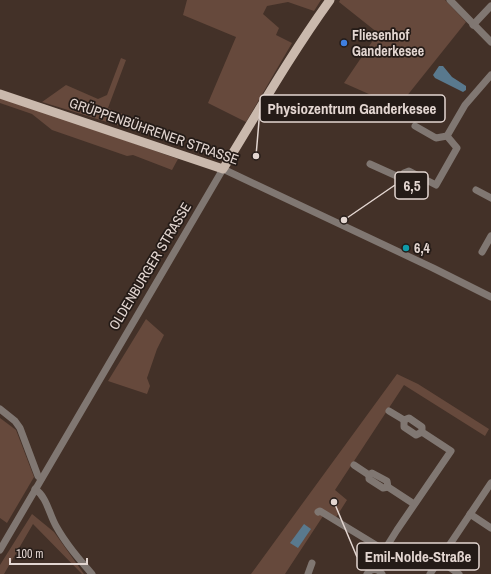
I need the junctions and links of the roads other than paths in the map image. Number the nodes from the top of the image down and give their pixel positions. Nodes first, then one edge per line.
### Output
1 (330, 0) edge
2 (450, 0) edge
3 (491, 6) edge
4 (473, 25) junction
5 (491, 42) edge
6 (491, 75) edge
7 (0, 94) edge
8 (415, 126) dead end
9 (447, 136) junction
10 (370, 164) dead end
11 (223, 169) junction
12 (476, 190) dead end
13 (491, 198) edge
14 (491, 236) edge
15 (482, 252) dead end
16 (491, 297) edge
17 (0, 409) edge
18 (389, 411) dead end
19 (354, 465) dead end
20 (41, 478) junction
21 (491, 483) edge
22 (35, 489) junction
23 (414, 504) junction
24 (318, 512) dead end
25 (470, 514) junction
26 (491, 528) edge
27 (0, 550) edge
28 (384, 550) junction
29 (439, 560) junction
30 (312, 563) dead end
31 (375, 569) junction
32 (92, 574) edge
33 (308, 574) edge
34 (367, 574) edge
35 (382, 574) edge
36 (430, 574) edge
37 (459, 574) edge

1 - 11 main road, OLDENBURGER STRASSE
2 - 4 street
3 - 4 street
4 - 5 street
6 - 9 street
7 - 11 main road, GRÜPPENBÜHRENER STRASSE
8 - 9 street
9 - 10 street
11 - 16 street, GRÜPPENBÜHRENER STRASSE
11 - 20 street, OLDENBURGER STRASSE
12 - 13 street
14 - 15 street
17 - 20 street
18 - 23 street
19 - 23 street
20 - 22 street, OLDENBURGER STRASSE
21 - 25 street
22 - 27 street, OLDENBURGER STRASSE
22 - 32 street
23 - 28 street
24 - 28 street
25 - 26 street
25 - 29 street
28 - 31 street
29 - 36 street
29 - 37 street
30 - 33 street
31 - 34 street
31 - 35 street

